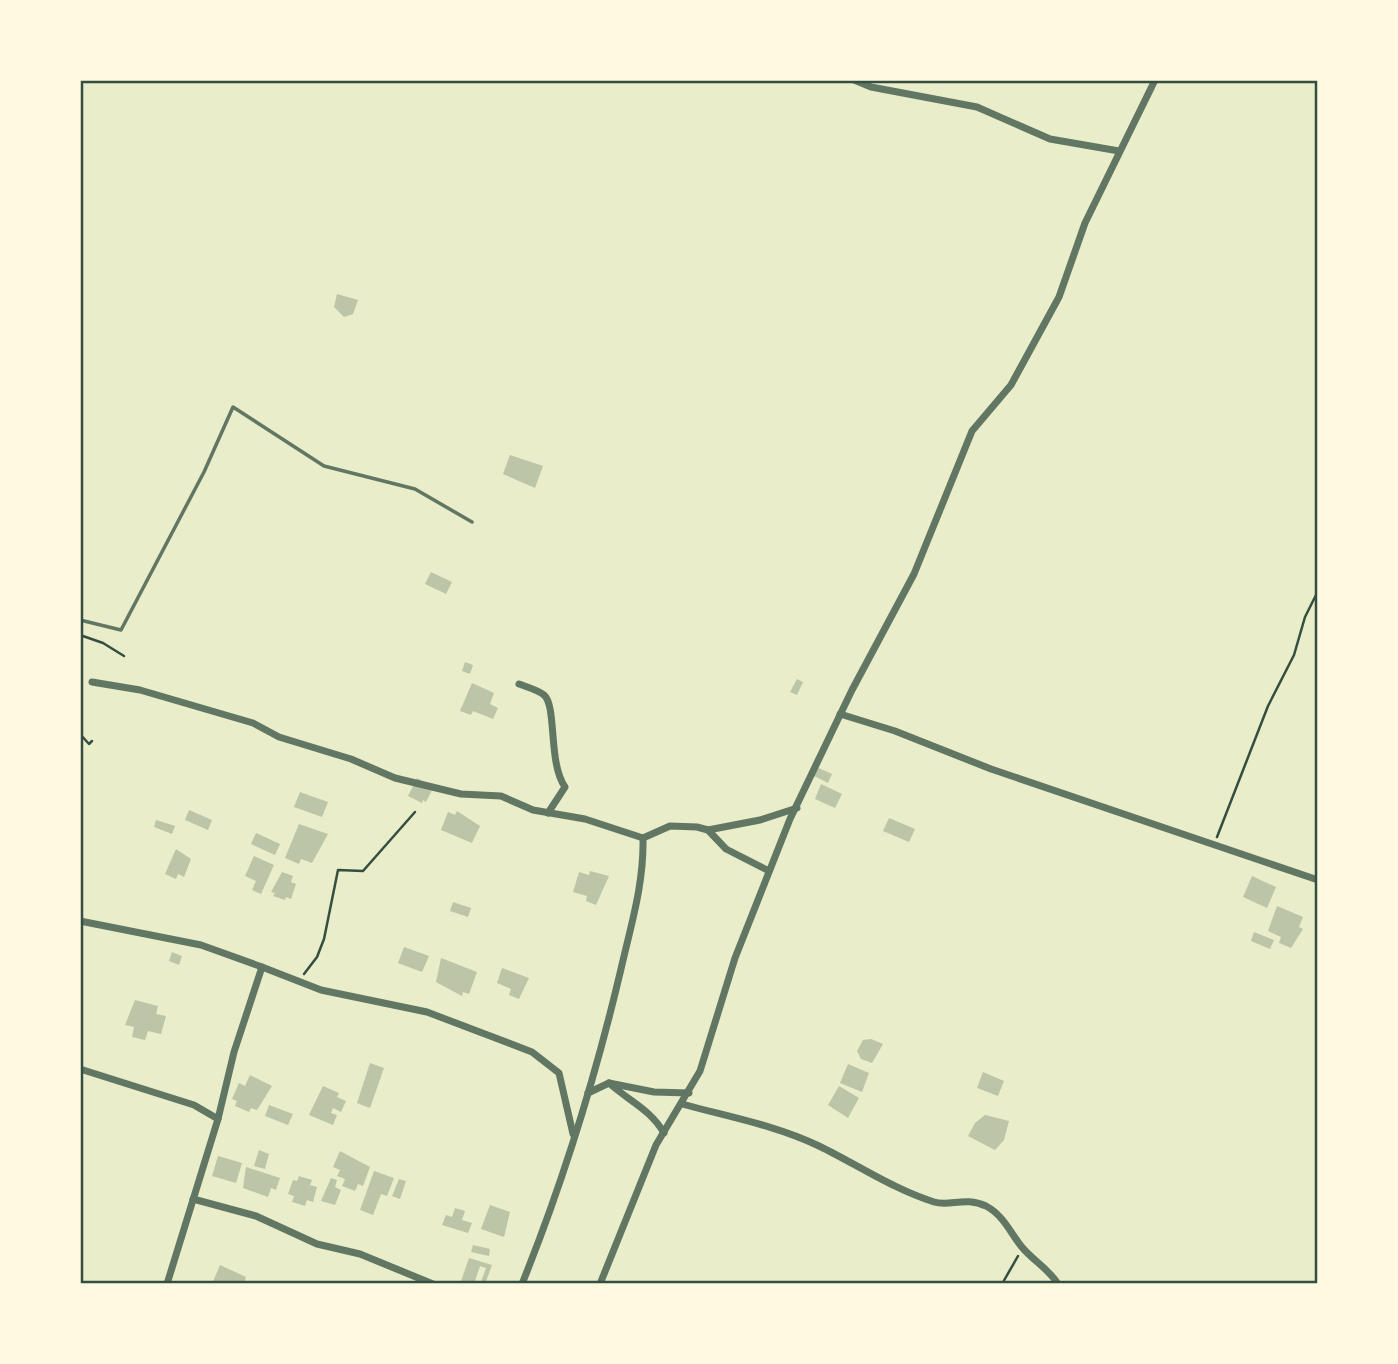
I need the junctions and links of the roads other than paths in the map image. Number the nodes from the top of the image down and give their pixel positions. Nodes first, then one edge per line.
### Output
1 (854, 80) edge
2 (1155, 80) edge
3 (1119, 151) junction
4 (472, 522) dead end
5 (80, 620) edge
6 (92, 682) dead end
7 (519, 684) dead end
8 (840, 714) junction
9 (797, 808) junction
10 (548, 813) junction
11 (708, 830) junction
12 (643, 838) junction
13 (769, 871) junction
14 (1318, 880) edge
15 (80, 921) edge
16 (262, 967) junction
17 (80, 1069) edge
18 (609, 1083) junction
19 (587, 1093) junction
20 (689, 1093) junction
21 (682, 1104) junction
22 (218, 1119) junction
23 (664, 1133) junction
24 (573, 1134) junction
25 (193, 1199) junction
26 (167, 1283) edge
27 (433, 1283) edge
28 (522, 1283) edge
29 (600, 1283) edge
30 (1059, 1283) edge

1 - 3 street
2 - 3 street
3 - 8 street
4 - 5 lane
6 - 10 street
7 - 10 street
8 - 9 street
8 - 14 street
9 - 11 street
9 - 13 street
10 - 12 street
11 - 12 street
11 - 13 street
12 - 19 street
13 - 20 street
15 - 16 street
16 - 22 street
16 - 24 street
17 - 22 street
18 - 19 street
18 - 20 street
18 - 23 street
19 - 24 street
20 - 21 street
21 - 23 street
21 - 30 street
22 - 25 street
23 - 29 street
24 - 28 street
25 - 26 street
25 - 27 street

